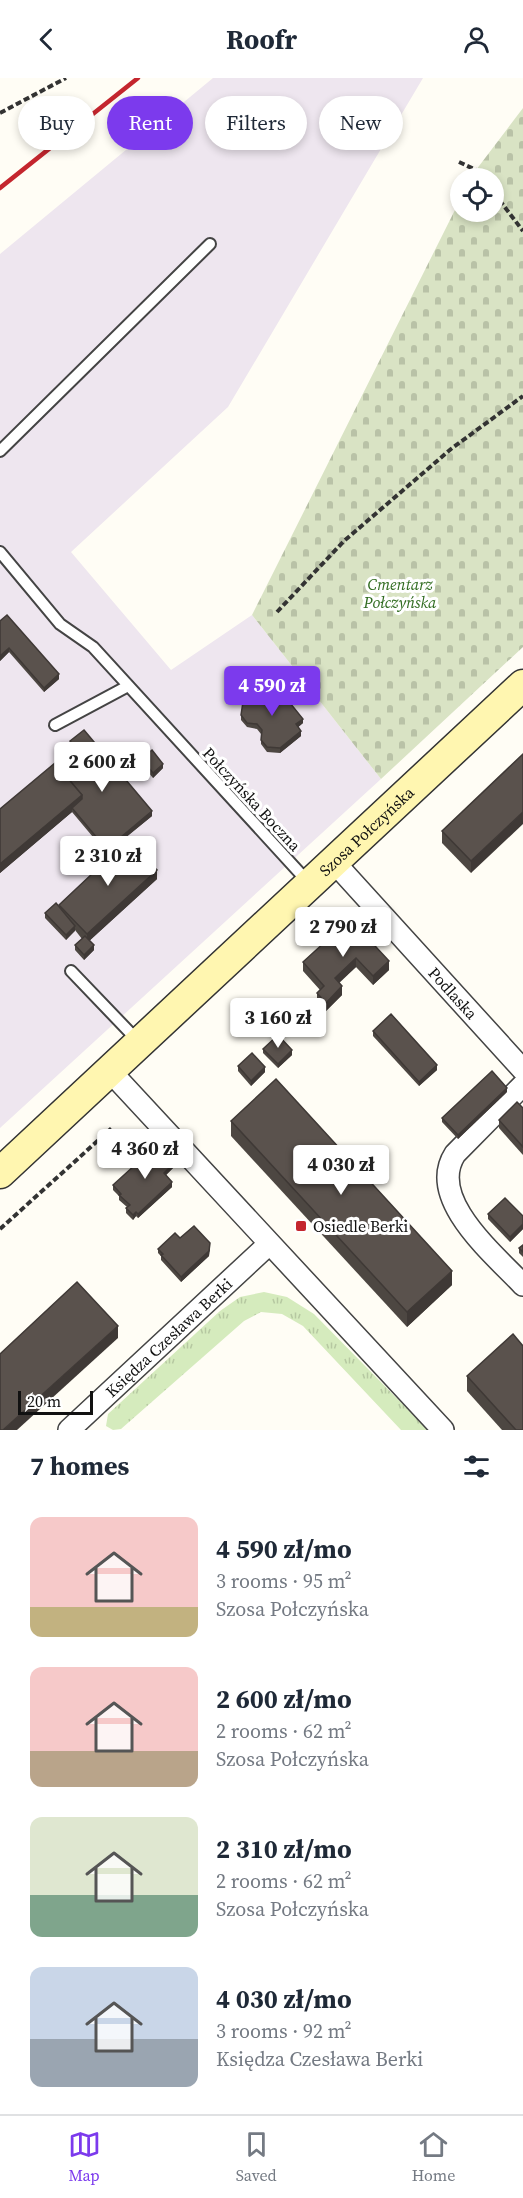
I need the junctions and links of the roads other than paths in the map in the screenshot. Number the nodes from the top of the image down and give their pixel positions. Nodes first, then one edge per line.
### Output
1 (210, 244) dead end
2 (0, 451) edge
3 (0, 552) edge
4 (523, 685) edge
5 (128, 686) junction
6 (55, 724) dead end
7 (334, 862) junction
8 (310, 884) junction
9 (71, 971) dead end
10 (140, 1042) junction
11 (109, 1070) junction
12 (523, 1070) edge
13 (523, 1085) edge
14 (0, 1173) edge
15 (269, 1244) junction
16 (523, 1285) edge
17 (69, 1430) edge
18 (443, 1430) edge

1 - 2 lane
3 - 5 lane, Połczyńska Boczna
4 - 7 main road, Szosa Połczyńska
5 - 6 lane
5 - 8 lane, Połczyńska Boczna
7 - 8 main road, Szosa Połczyńska
7 - 12 street, Podlaska
8 - 10 main road, Szosa Połczyńska
9 - 10 lane
10 - 11 main road, Szosa Połczyńska
11 - 14 main road, Szosa Połczyńska
11 - 15 street
13 - 16 street
15 - 17 street, Księdza Czesława Berki
15 - 18 street

